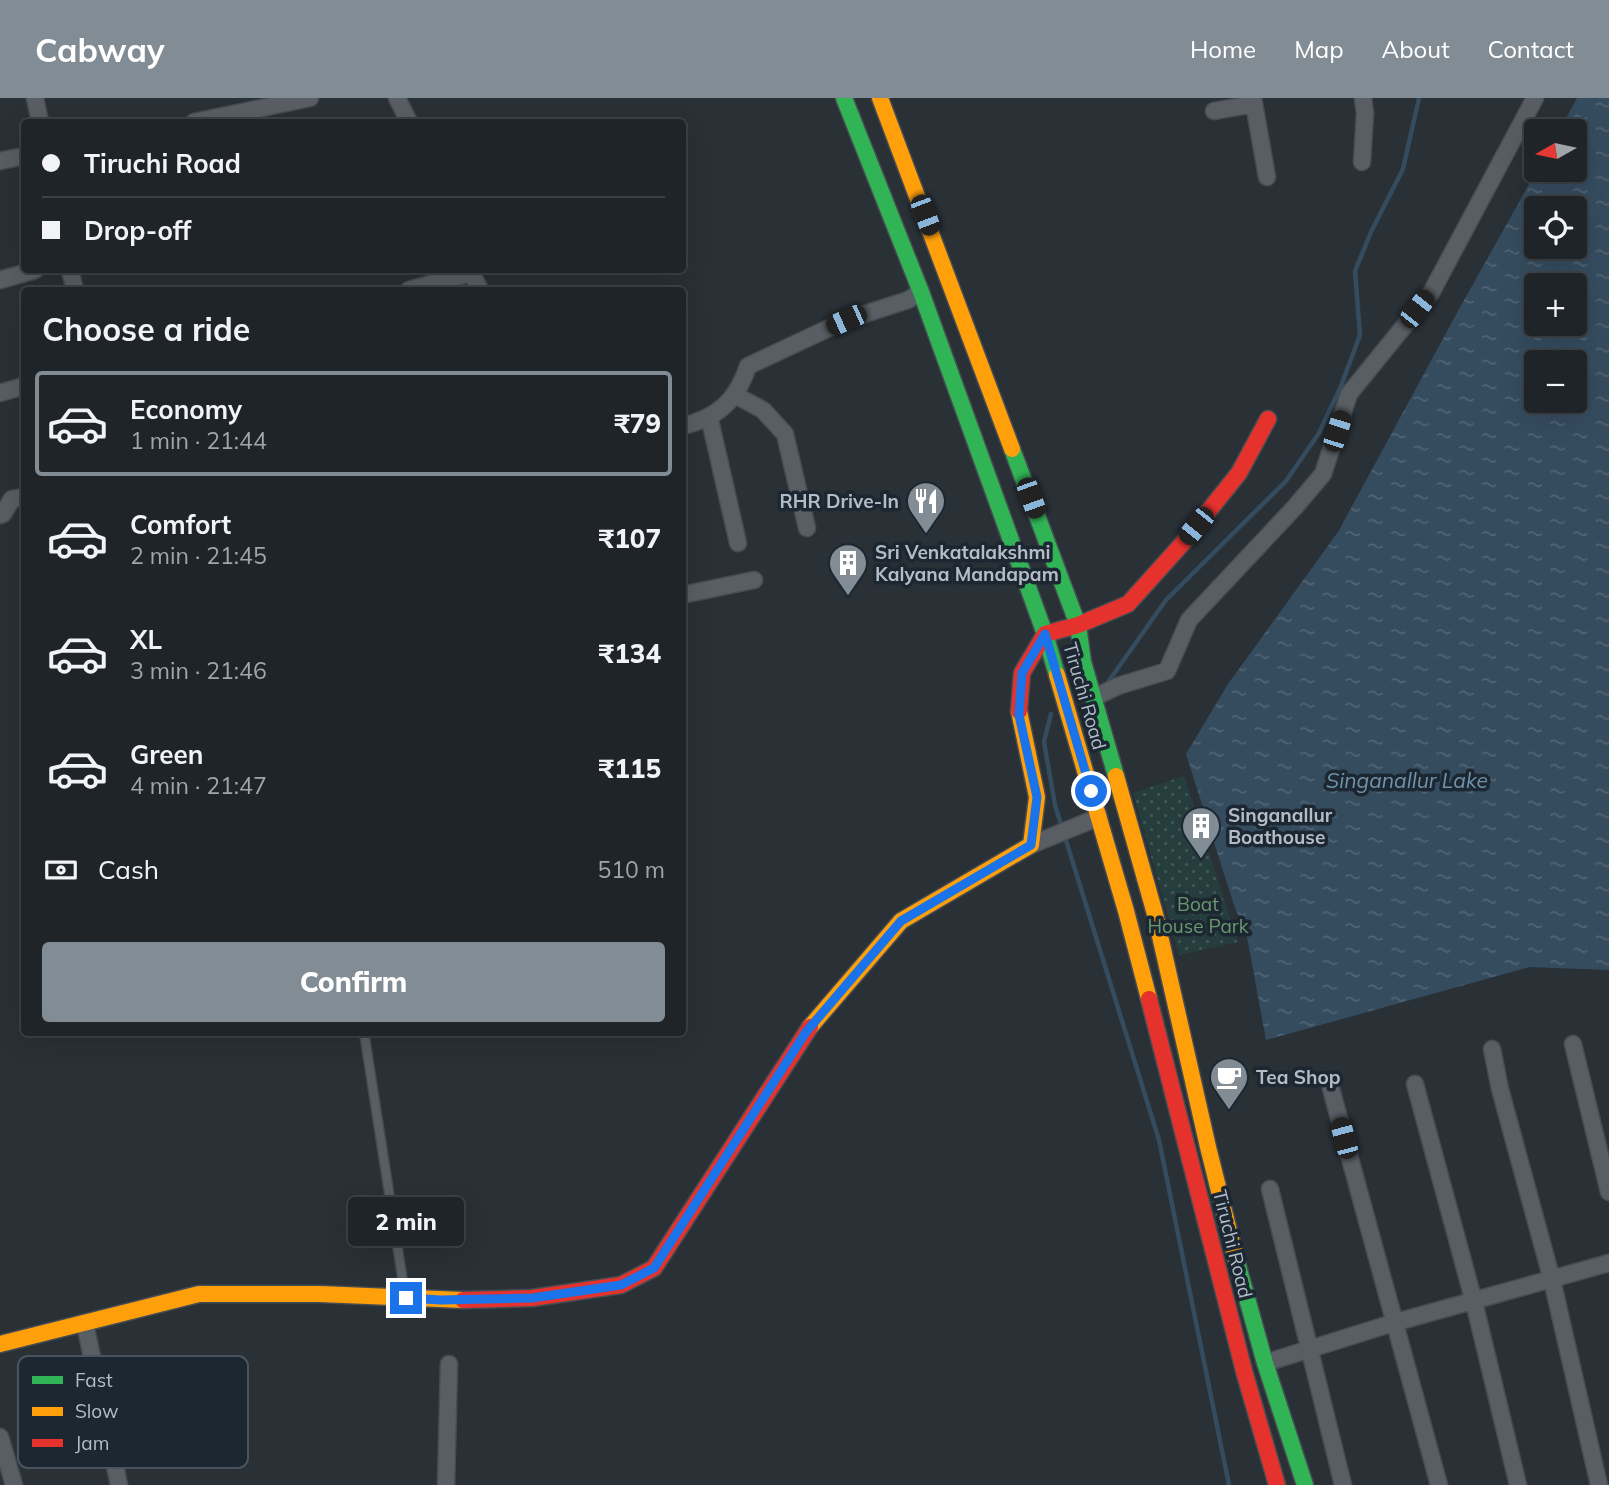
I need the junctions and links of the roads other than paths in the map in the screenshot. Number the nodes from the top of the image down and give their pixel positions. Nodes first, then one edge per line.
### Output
1 (34, 98) edge
2 (310, 98) edge
3 (397, 98) edge
4 (844, 98) edge
5 (880, 98) edge
6 (1363, 98) edge
7 (1535, 98) edge
8 (1253, 101) edge
9 (1214, 111) dead end
10 (39, 119) edge
11 (208, 119) edge
12 (408, 119) edge
13 (21, 157) edge
14 (0, 161) edge
15 (1362, 162) dead end
16 (1267, 177) dead end
17 (24, 273) edge
18 (464, 273) edge
19 (0, 280) edge
20 (419, 287) edge
21 (921, 292) junction
22 (21, 387) edge
23 (0, 393) edge
24 (735, 395) junction
25 (709, 416) junction
26 (1268, 419) dead end
27 (686, 425) edge
28 (21, 498) edge
29 (0, 515) edge
30 (807, 528) dead end
31 (738, 542) dead end
32 (754, 580) dead end
33 (686, 594) edge
34 (1078, 625) junction
35 (1045, 634) junction
36 (1094, 698) junction
37 (1099, 817) junction
38 (1031, 845) junction
39 (365, 1036) edge
40 (1573, 1044) dead end
41 (1492, 1049) dead end
42 (1415, 1084) dead end
43 (1330, 1085) dead end
44 (1270, 1189) dead end
45 (1609, 1192) edge
46 (1609, 1263) edge
47 (1552, 1280) junction
48 (406, 1298) junction
49 (1474, 1301) junction
50 (1393, 1323) junction
51 (85, 1324) junction
52 (0, 1344) edge
53 (1309, 1349) junction
54 (92, 1356) edge
55 (1265, 1363) junction
56 (449, 1364) dead end
57 (0, 1437) edge
58 (14, 1485) edge
59 (446, 1485) edge
60 (1277, 1485) edge
61 (1305, 1485) edge
62 (1343, 1485) edge
63 (1439, 1485) edge
64 (1518, 1485) edge
65 (1599, 1485) edge

1 - 10 street
2 - 11 street
3 - 12 street
4 - 21 main road, Tiruchi Road
5 - 34 main road
6 - 15 street
7 - 36 street
8 - 9 street
8 - 16 street
13 - 14 street
17 - 19 street
18 - 20 street
21 - 24 street
21 - 35 main road, Tiruchi Road
22 - 23 street
24 - 25 street
24 - 30 street
25 - 27 street
25 - 31 street
26 - 34 main road
28 - 29 street
32 - 33 street
34 - 35 main road
34 - 36 main road
35 - 37 main road, Tiruchi Road
35 - 38 main road
36 - 55 main road
37 - 38 street
37 - 60 main road, Tiruchi Road
38 - 48 main road
39 - 48 lane
40 - 45 street
41 - 47 street
42 - 49 street
43 - 50 street
44 - 53 street
46 - 47 street
47 - 49 street
47 - 65 street
48 - 51 main road
49 - 50 street
49 - 64 street
50 - 53 street
50 - 63 street
51 - 52 main road
51 - 54 street
53 - 55 street
53 - 62 street
55 - 61 main road
56 - 59 street
57 - 58 street

